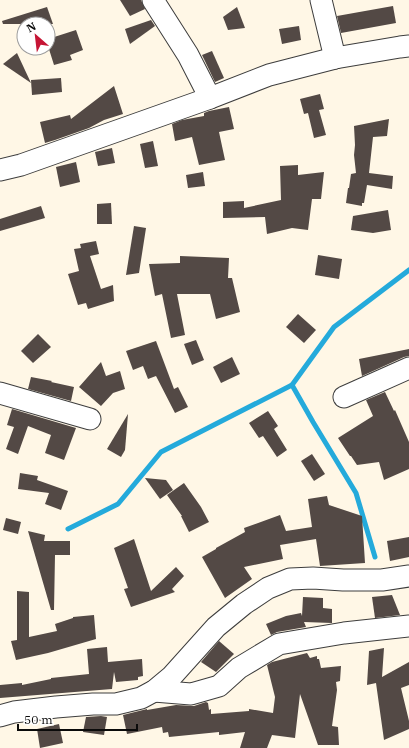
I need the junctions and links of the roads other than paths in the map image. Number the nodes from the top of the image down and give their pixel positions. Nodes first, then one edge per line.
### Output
1 (153, 0) edge
2 (321, 0) edge
3 (409, 46) edge
4 (335, 58) junction
5 (210, 98) junction
6 (0, 170) edge
7 (409, 368) edge
8 (0, 393) edge
9 (344, 397) dead end
10 (90, 419) dead end
11 (409, 576) edge
12 (409, 626) edge
13 (154, 691) junction
14 (0, 716) edge

1 - 5 street
2 - 4 street
3 - 4 street
4 - 5 street
5 - 6 street
7 - 9 street
8 - 10 street
11 - 13 street
12 - 13 street
13 - 14 street

